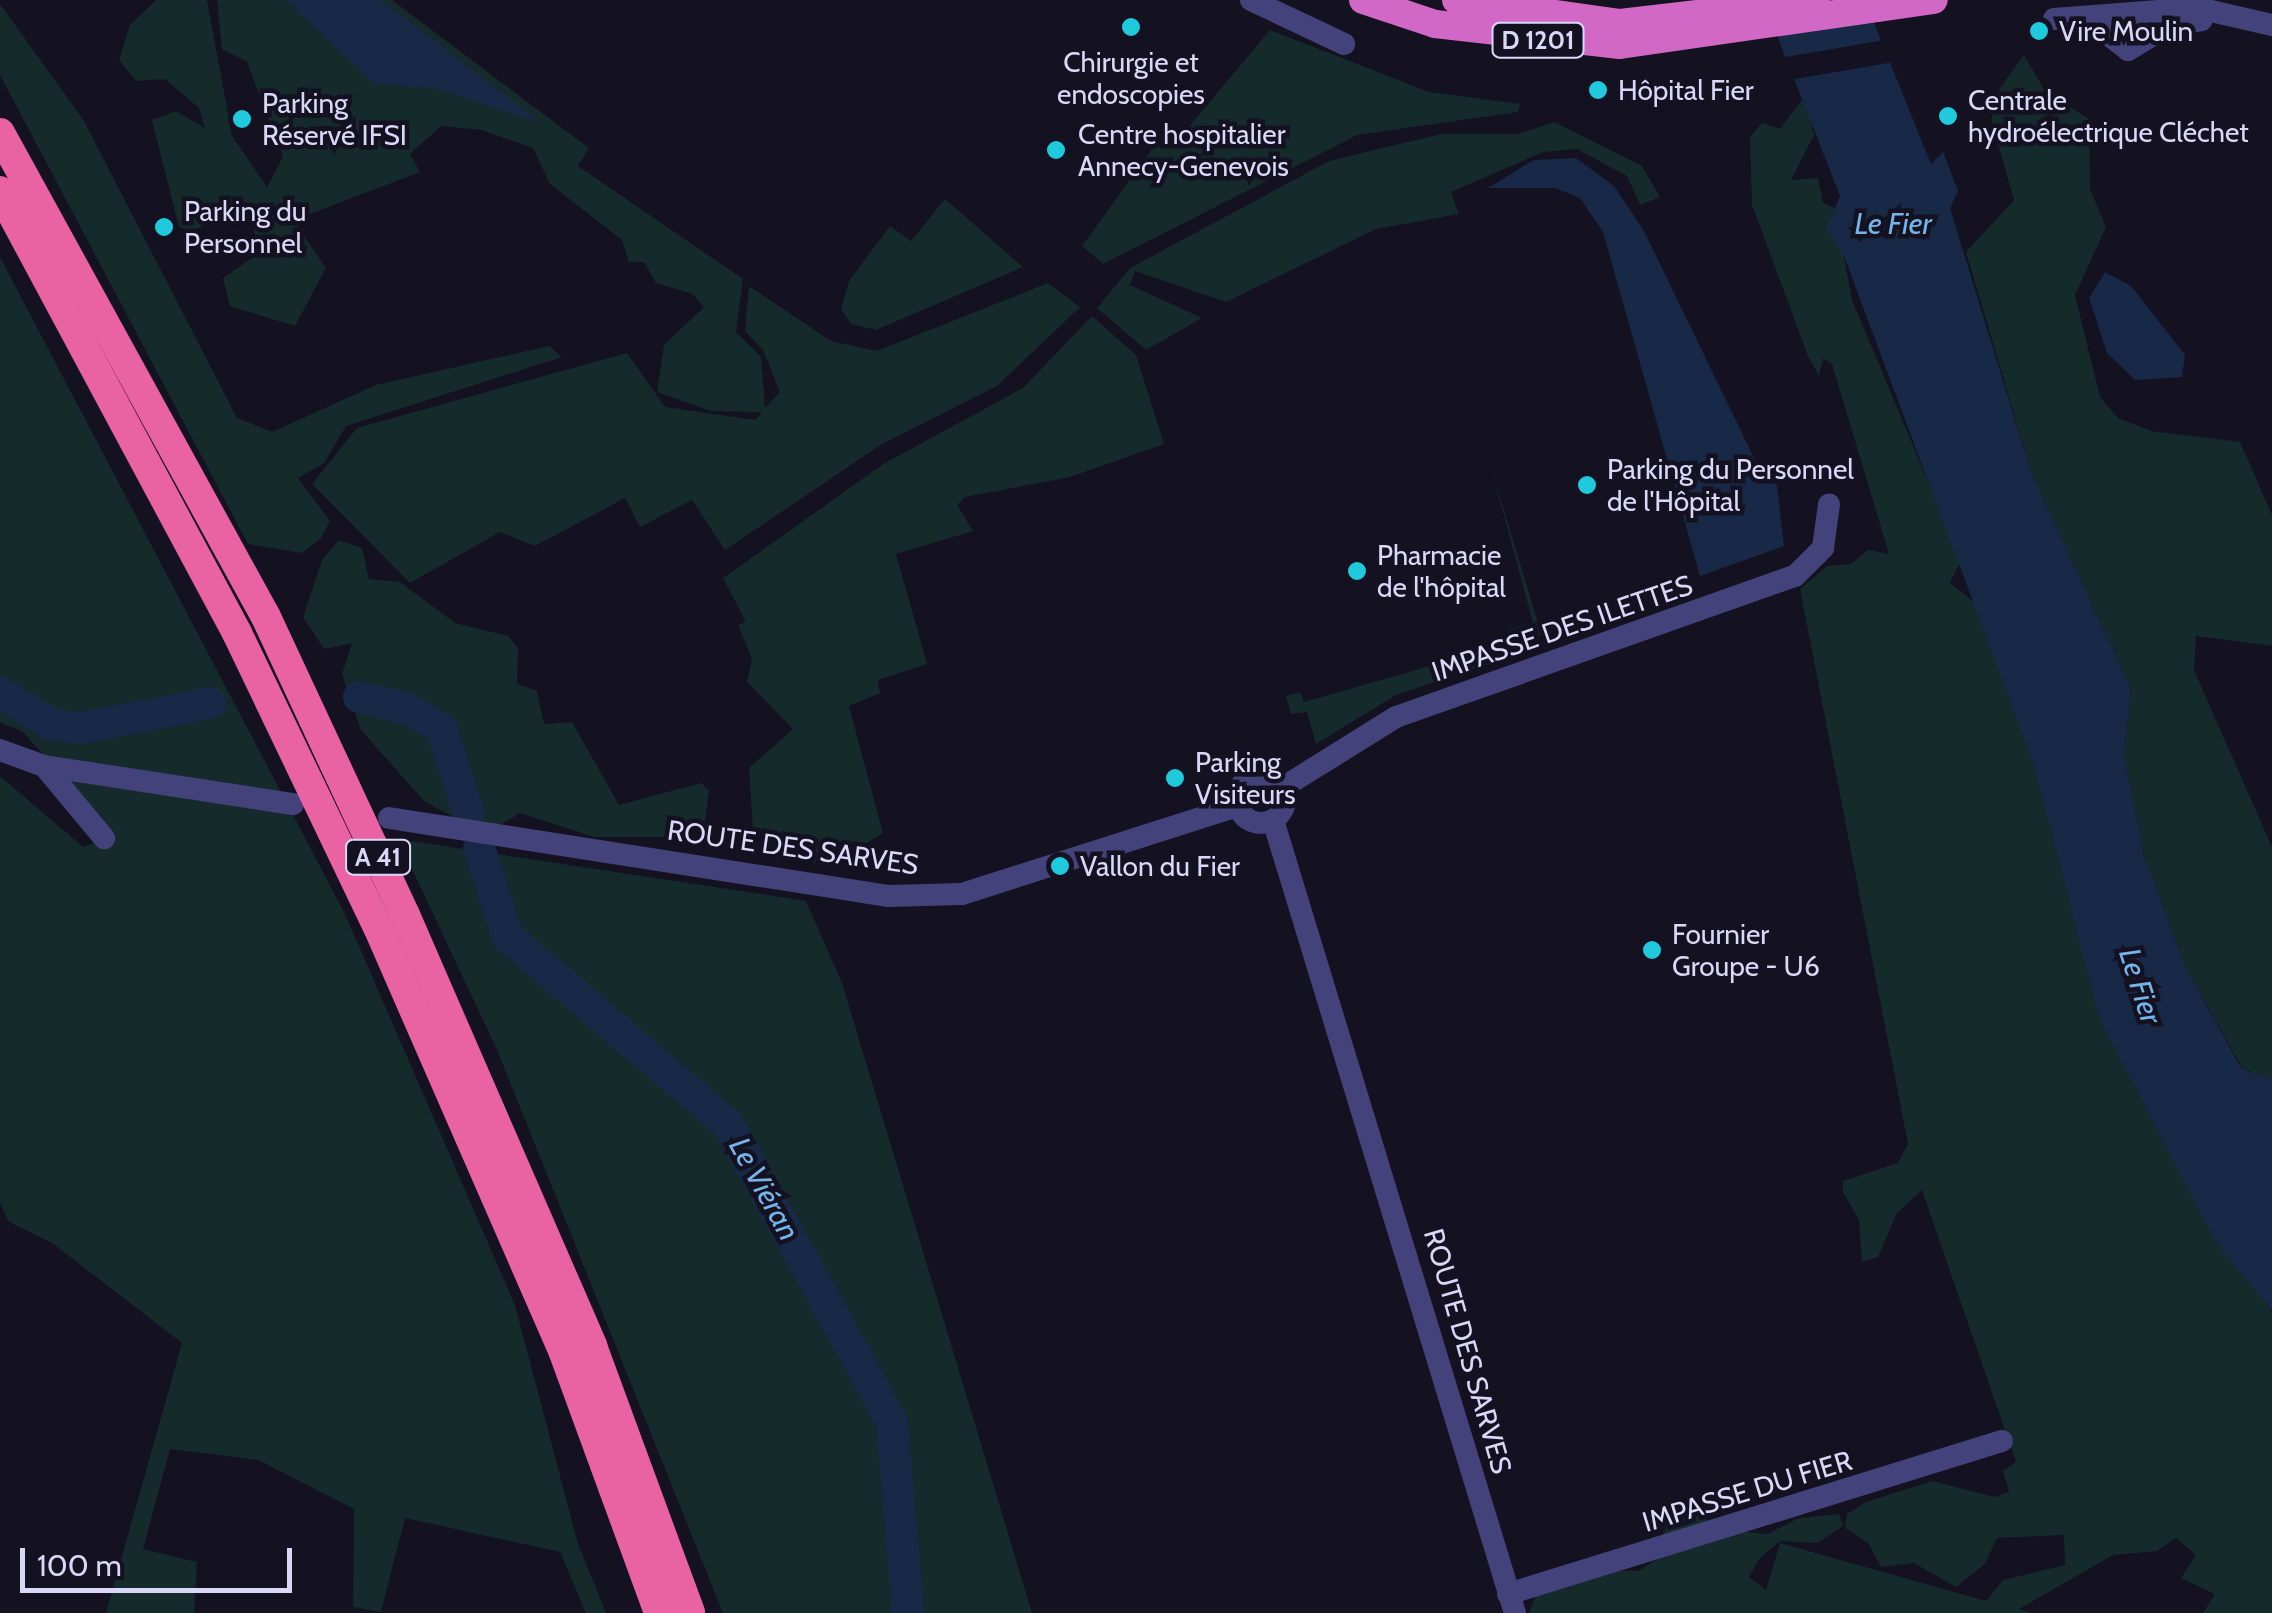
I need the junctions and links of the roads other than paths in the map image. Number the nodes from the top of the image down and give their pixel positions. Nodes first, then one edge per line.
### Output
1 (1251, 0) edge
2 (1363, 0) edge
3 (1456, 0) edge
4 (1816, 0) edge
5 (1934, 0) edge
6 (2244, 17) junction
7 (2108, 22) junction
8 (2058, 25) dead end
9 (2272, 25) edge
10 (1643, 33) junction
11 (1344, 44) dead end
12 (0, 133) edge
13 (0, 191) edge
14 (1829, 504) dead end
15 (0, 750) edge
16 (44, 766) junction
17 (1282, 788) junction
18 (292, 804) dead end
19 (1238, 806) junction
20 (389, 818) dead end
21 (1273, 820) junction
22 (104, 838) dead end
23 (2002, 1441) dead end
24 (1512, 1603) edge
25 (659, 1613) edge
26 (690, 1613) edge

1 - 11 street
2 - 10 highway, D 1201
3 - 10 highway, D 1201
4 - 10 highway
5 - 10 highway, D 1201
6 - 7 street
6 - 7 street
6 - 9 street
7 - 8 street
12 - 26 highway, A 41
13 - 25 highway, A 41
14 - 17 street, IMPASSE DES ILETTES
15 - 16 street
16 - 18 street
16 - 22 street
17 - 19 street
17 - 21 street
19 - 20 street, ROUTE DES SARVES
19 - 21 street
21 - 24 street, ROUTE DES SARVES
23 - 24 street, IMPASSE DU FIER

